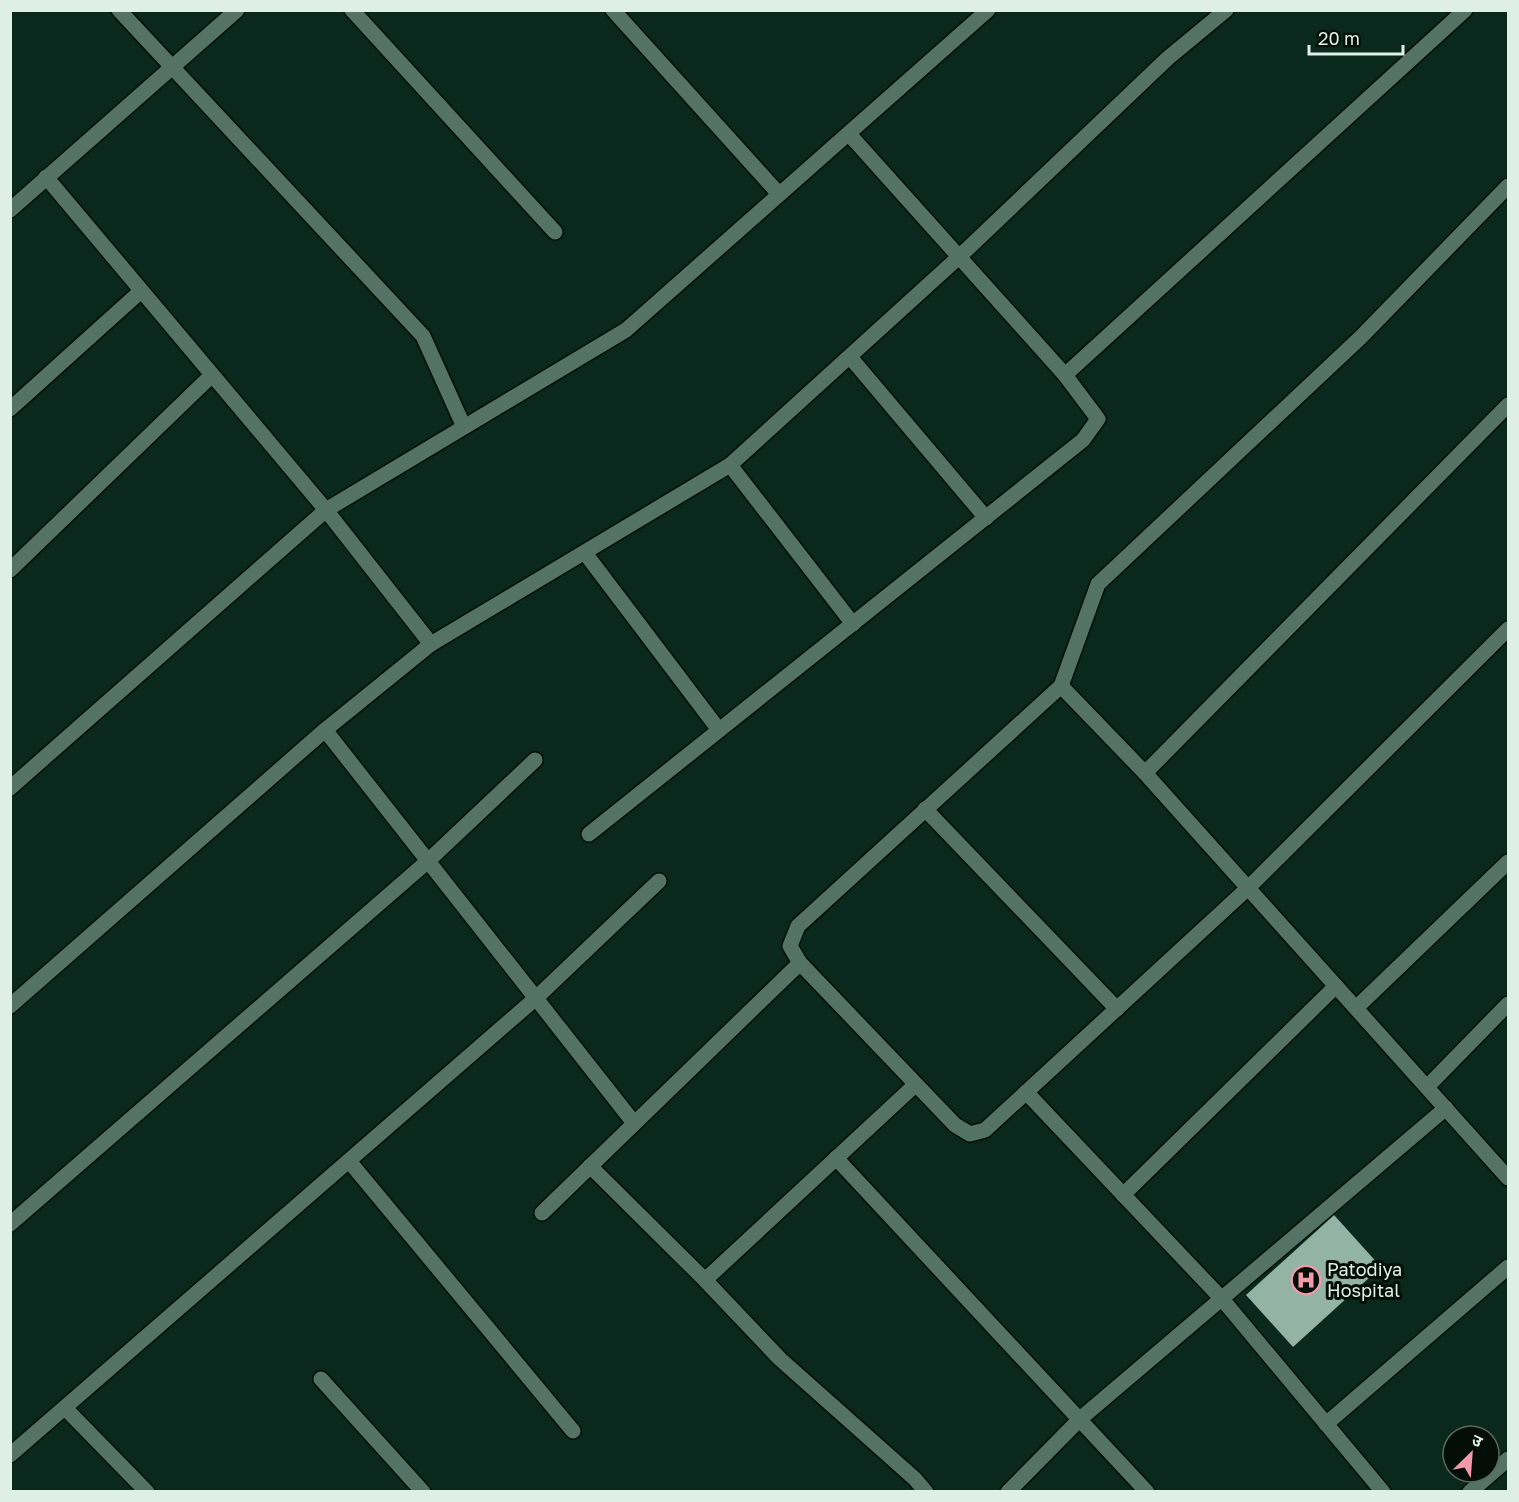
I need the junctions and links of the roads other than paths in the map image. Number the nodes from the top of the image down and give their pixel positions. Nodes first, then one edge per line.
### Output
1 (119, 10) edge
2 (237, 10) edge
3 (352, 10) edge
4 (613, 10) edge
5 (988, 10) edge
6 (1226, 10) edge
7 (1465, 10) edge
8 (172, 68) junction
9 (849, 134) junction
10 (46, 177) junction
11 (1509, 186) edge
12 (779, 194) junction
13 (10, 210) edge
14 (555, 232) dead end
15 (960, 256) junction
16 (141, 291) junction
17 (850, 357) junction
18 (212, 375) junction
19 (1065, 375) junction
20 (1509, 405) edge
21 (10, 409) edge
22 (464, 427) junction
23 (730, 465) junction
24 (326, 510) junction
25 (986, 518) junction
26 (585, 553) junction
27 (10, 570) edge
28 (853, 624) junction
29 (1509, 629) edge
30 (431, 644) junction
31 (1061, 686) junction
32 (325, 730) junction
33 (719, 730) junction
34 (535, 760) dead end
35 (1145, 773) junction
36 (10, 788) edge
37 (925, 810) junction
38 (589, 834) dead end
39 (428, 861) junction
40 (1509, 862) edge
41 (658, 881) dead end
42 (1248, 888) junction
43 (800, 963) junction
44 (1336, 986) junction
45 (536, 998) junction
46 (1509, 1004) edge
47 (10, 1006) edge
48 (1356, 1008) junction
49 (1117, 1009) junction
50 (915, 1085) junction
51 (1427, 1087) junction
52 (1026, 1092) junction
53 (1446, 1108) junction
54 (634, 1123) junction
55 (836, 1158) junction
56 (349, 1161) junction
57 (590, 1166) junction
58 (1509, 1178) edge
59 (1123, 1195) junction
60 (542, 1213) dead end
61 (10, 1224) edge
62 (1509, 1267) edge
63 (705, 1280) junction
64 (1222, 1299) junction
65 (321, 1379) dead end
66 (65, 1408) junction
67 (1080, 1419) junction
68 (1326, 1424) junction
69 (573, 1431) dead end
70 (10, 1455) edge
71 (1509, 1459) edge
72 (147, 1491) edge
73 (423, 1491) edge
74 (926, 1491) edge
75 (1008, 1491) edge
76 (1147, 1491) edge
77 (1383, 1491) edge
78 (1470, 1491) edge

1 - 8 street
2 - 8 street
3 - 14 street
4 - 12 street
5 - 9 street
6 - 15 street
7 - 19 street
8 - 10 street
8 - 22 street
9 - 12 street
9 - 15 street
10 - 13 street
10 - 16 street
11 - 31 street
12 - 22 street
15 - 17 street
15 - 19 street
16 - 18 street
16 - 21 street
17 - 23 street
17 - 25 street
18 - 24 street
18 - 27 street
19 - 25 street
20 - 35 street
22 - 24 street
23 - 26 street
23 - 28 street
24 - 30 street
24 - 36 street
25 - 28 street
26 - 30 street
26 - 33 street
28 - 33 street
29 - 42 street
30 - 32 street
31 - 35 street
31 - 37 street
32 - 39 street
32 - 47 street
33 - 38 street
34 - 39 street
35 - 42 street
37 - 43 street
37 - 49 street
39 - 45 street
39 - 61 street
40 - 48 street
41 - 45 street
42 - 44 street
42 - 49 street
43 - 50 street
43 - 54 street
44 - 48 street
44 - 59 street
45 - 54 street
45 - 56 street
46 - 51 street
48 - 51 street
49 - 52 street
50 - 52 street
50 - 55 street
51 - 53 street
52 - 59 street
53 - 58 street
53 - 64 street
54 - 57 street
55 - 63 street
55 - 67 street
56 - 66 street
56 - 69 street
57 - 60 street
57 - 63 street
59 - 64 street
62 - 68 street
63 - 74 street
64 - 67 street
64 - 68 street
65 - 73 street
66 - 70 street
66 - 72 street
67 - 75 street
67 - 76 street
68 - 77 street
71 - 78 street

